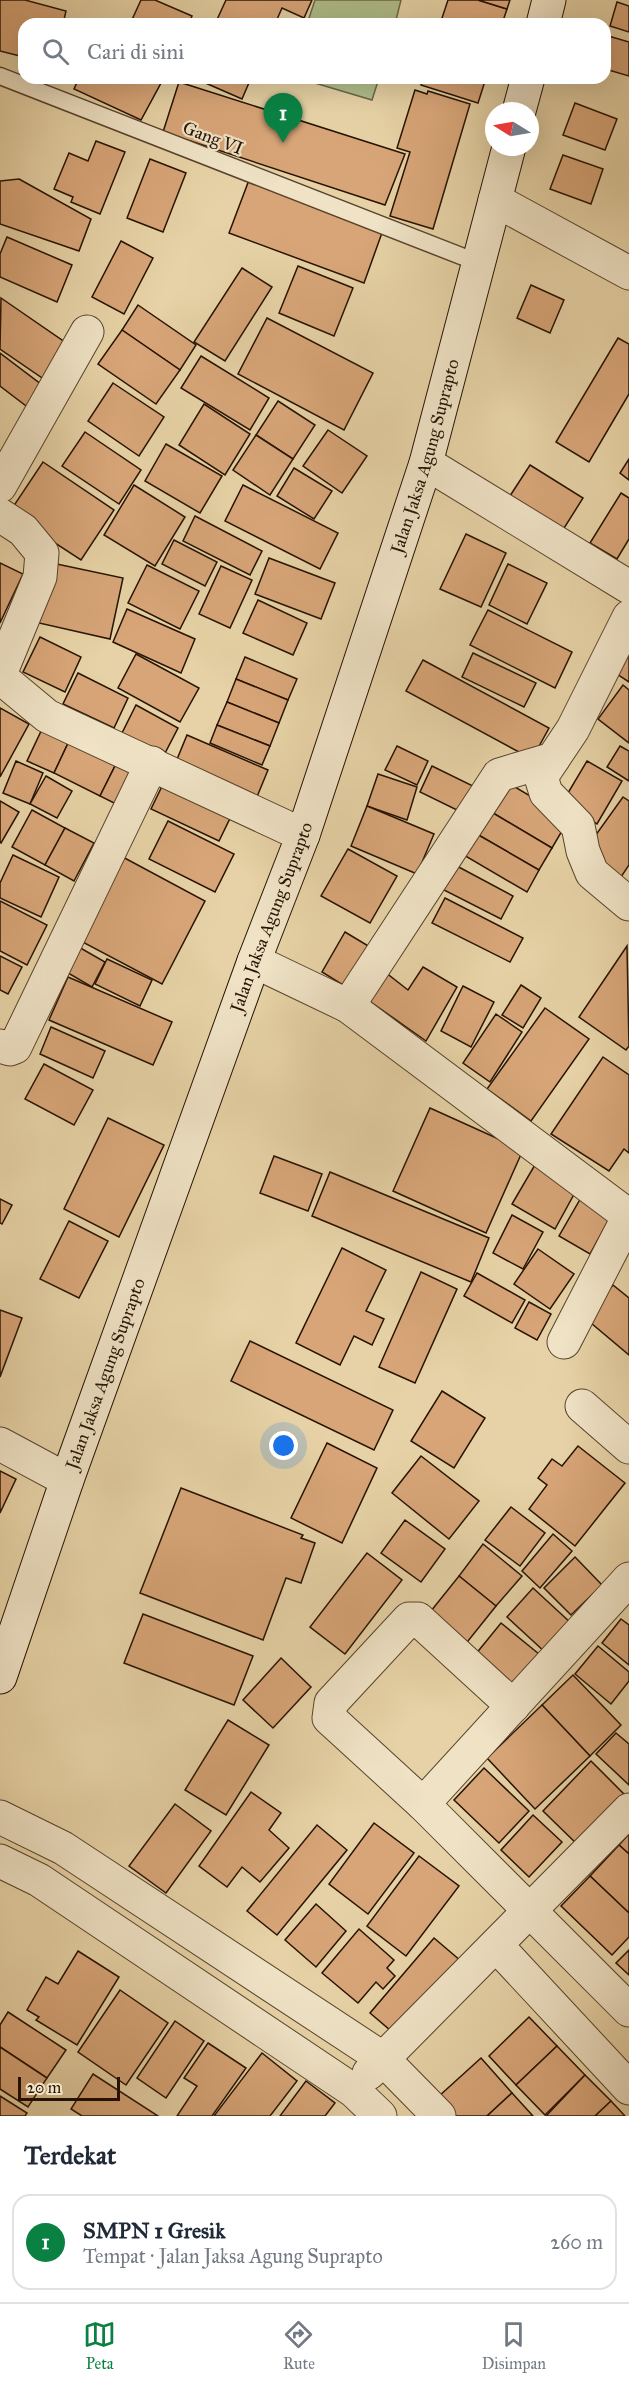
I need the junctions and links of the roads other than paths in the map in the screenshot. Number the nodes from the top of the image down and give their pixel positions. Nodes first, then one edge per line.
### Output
1 (549, 0) edge
2 (544, 18) edge
3 (0, 76) edge
4 (18, 83) edge
5 (21, 84) edge
6 (526, 84) edge
7 (521, 102) edge
8 (507, 156) edge
9 (495, 200) junction
10 (479, 262) junction
11 (628, 271) edge
12 (87, 332) dead end
13 (426, 463) junction
14 (0, 486) edge
15 (0, 515) edge
16 (629, 588) edge
17 (629, 616) edge
18 (0, 676) edge
19 (553, 759) junction
20 (152, 763) junction
21 (303, 835) junction
22 (629, 904) edge
23 (254, 961) junction
24 (348, 1005) junction
25 (0, 1046) edge
26 (629, 1216) edge
27 (564, 1342) dead end
28 (582, 1406) dead end
29 (0, 1444) edge
30 (629, 1447) edge
31 (68, 1480) junction
32 (629, 1579) edge
33 (0, 1677) edge
34 (513, 1706) junction
35 (423, 1804) junction
36 (629, 1810) edge
37 (0, 1817) edge
38 (0, 1861) edge
39 (530, 1911) junction
40 (496, 1945) junction
41 (629, 2010) edge
42 (382, 2058) junction
43 (629, 2088) edge
44 (354, 2091) junction
45 (380, 2116) edge
46 (439, 2116) edge

1 - 2 street
3 - 4 lane, Gang VI
5 - 10 lane, Gang VI
6 - 7 street
8 - 9 street, Jalan Jaksa Agung Suprapto
9 - 10 street, Jalan Jaksa Agung Suprapto
9 - 11 street
10 - 13 street, Jalan Jaksa Agung Suprapto
12 - 14 street
13 - 16 street
13 - 21 street, Jalan Jaksa Agung Suprapto
15 - 18 street
17 - 19 street
18 - 20 street
19 - 22 street
19 - 24 street
20 - 21 street
20 - 25 street
21 - 23 street, Jalan Jaksa Agung Suprapto
23 - 24 street
23 - 31 street, Jalan Jaksa Agung Suprapto
24 - 26 street
26 - 27 street
28 - 30 street
29 - 31 street
31 - 33 street, Jalan Jaksa Agung Suprapto
32 - 34 street
34 - 35 street
34 - 35 street
35 - 39 street
36 - 39 street
37 - 42 street
38 - 44 street
39 - 40 street
39 - 41 street
40 - 42 street
40 - 43 street
42 - 44 street
42 - 46 street
44 - 45 street

